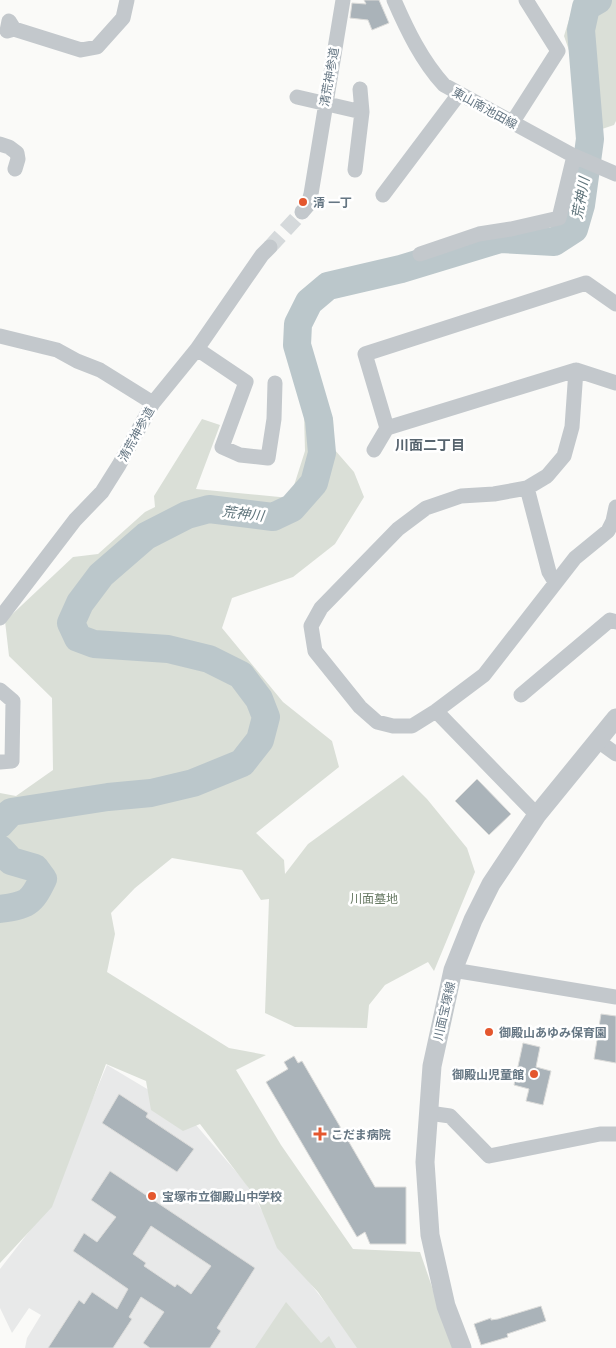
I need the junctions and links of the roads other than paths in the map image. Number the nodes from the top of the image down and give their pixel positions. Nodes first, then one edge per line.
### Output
1 (127, 0) edge
2 (343, 0) edge
3 (394, 0) edge
4 (526, 0) edge
5 (14, 29) dead end
6 (360, 89) dead end
7 (459, 94) junction
8 (297, 96) dead end
9 (325, 103) junction
10 (362, 112) junction
11 (512, 123) junction
12 (0, 144) edge
13 (577, 158) junction
14 (14, 168) dead end
15 (354, 170) dead end
16 (616, 174) edge
17 (383, 195) dead end
18 (302, 212) tunnel mouth
19 (270, 247) tunnel mouth
20 (420, 254) dead end
21 (616, 304) edge
22 (0, 336) edge
23 (197, 349) junction
24 (576, 370) junction
25 (275, 383) dead end
26 (616, 383) edge
27 (153, 403) junction
28 (388, 428) junction
29 (374, 450) dead end
30 (527, 488) junction
31 (616, 507) edge
32 (555, 582) junction
33 (0, 618) edge
34 (616, 622) edge
35 (0, 690) edge
36 (520, 695) dead end
37 (436, 712) junction
38 (616, 718) edge
39 (598, 742) junction
40 (616, 754) edge
41 (0, 762) edge
42 (538, 815) junction
43 (453, 970) junction
44 (616, 997) edge
45 (428, 1113) junction
46 (616, 1134) edge
47 (462, 1348) edge

1 - 5 street
2 - 9 street, 清荒神参道
3 - 7 street, 東山南池田線
4 - 11 street
6 - 10 street
7 - 11 street, 東山南池田線
7 - 17 street
8 - 9 street
9 - 10 street
9 - 18 street, 清荒神参道
10 - 15 street
11 - 13 street, 東山南池田線
12 - 14 street
13 - 16 street, 東山南池田線
13 - 20 street
19 - 23 street, 清荒神参道
21 - 28 street
22 - 27 street
23 - 25 street
23 - 27 street, 清荒神参道
24 - 26 street
24 - 28 street
24 - 30 street
27 - 33 street, 清荒神参道
28 - 29 street
30 - 32 street
30 - 37 street
31 - 32 street
32 - 37 street
34 - 36 street
35 - 41 street
37 - 42 street
38 - 39 street, 川面宝塚線
39 - 40 street
39 - 42 street, 川面宝塚線
42 - 43 street, 川面宝塚線
43 - 44 street
43 - 45 street, 川面宝塚線
45 - 46 street
45 - 47 street, 川面宝塚線

